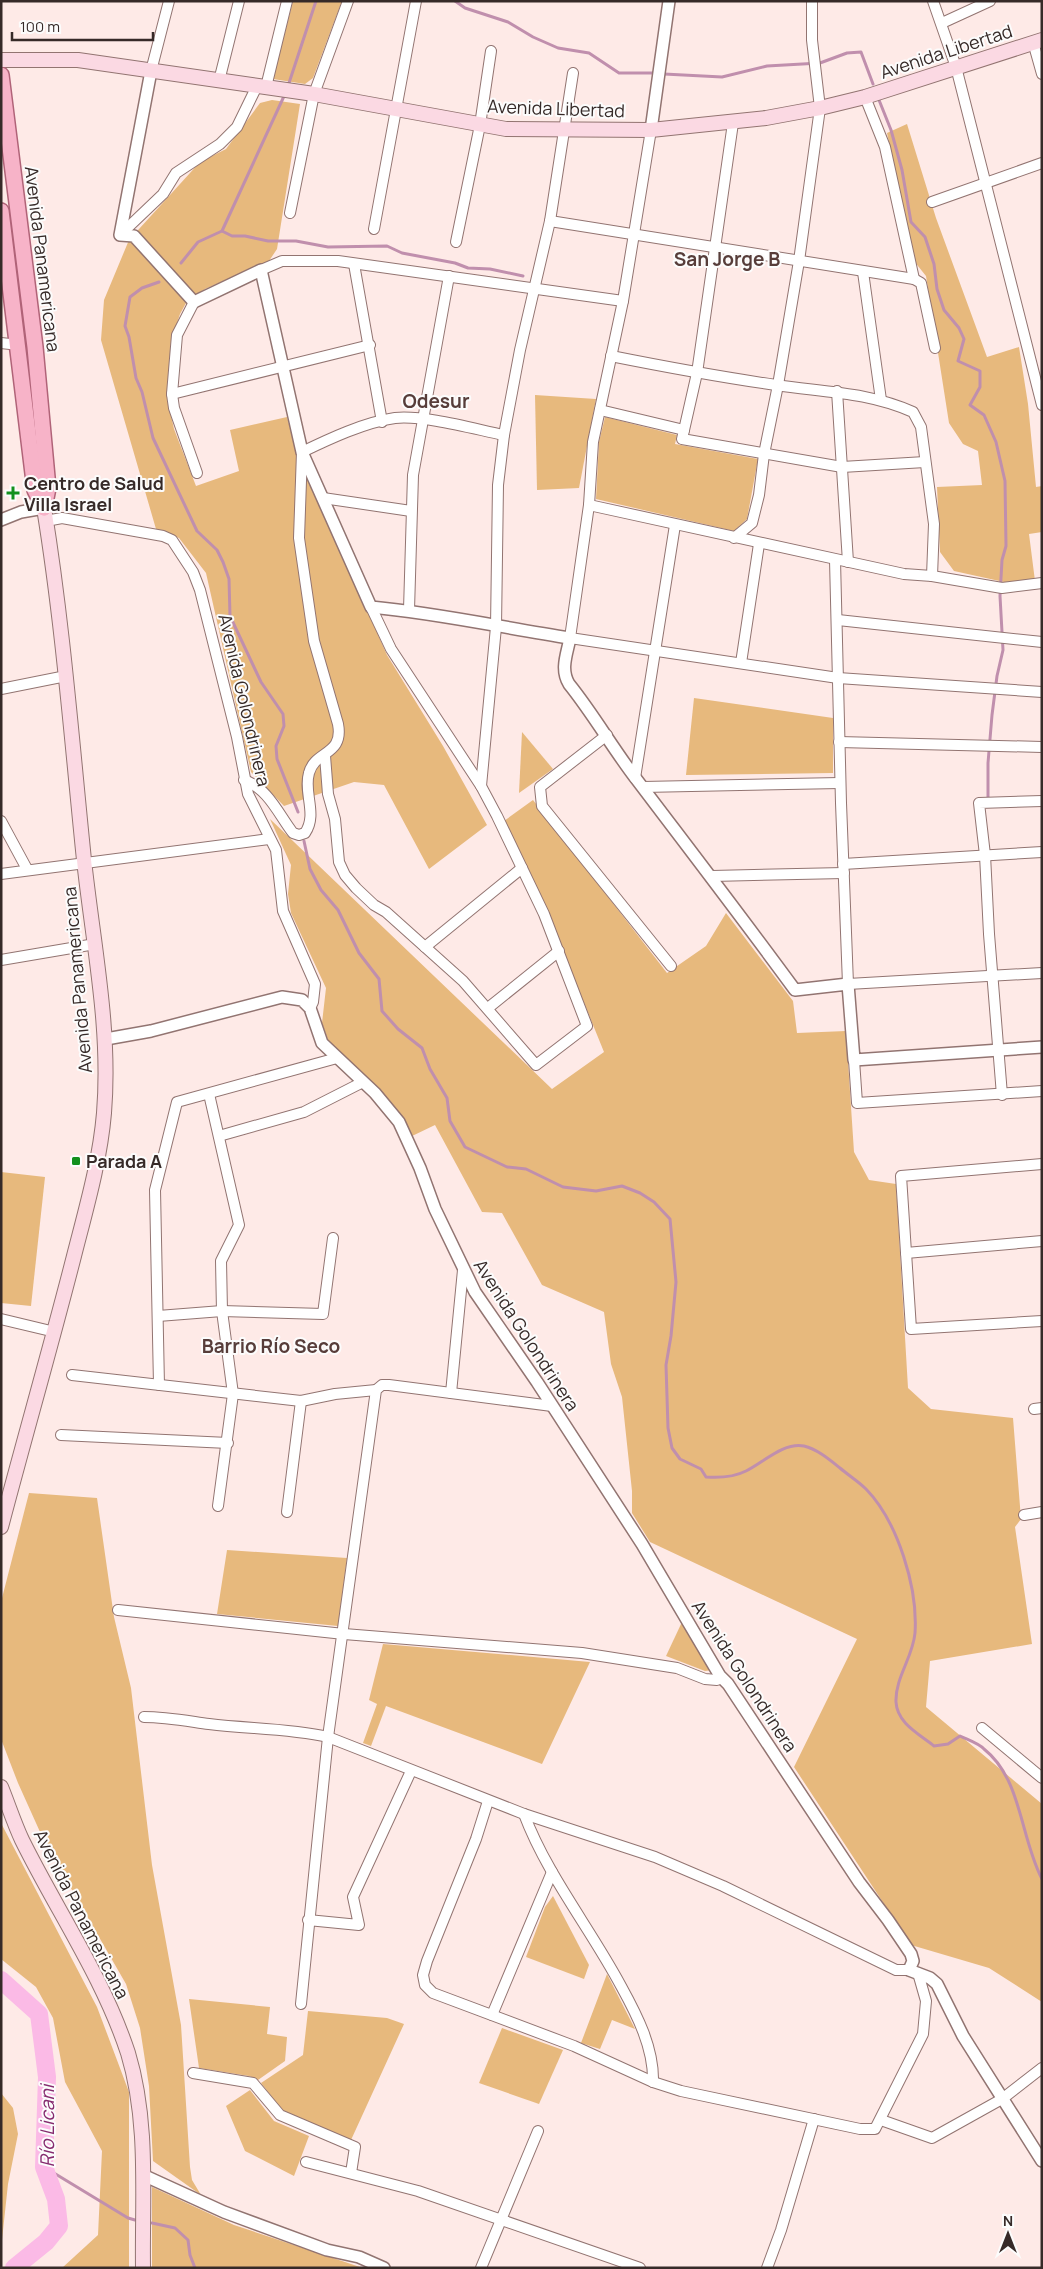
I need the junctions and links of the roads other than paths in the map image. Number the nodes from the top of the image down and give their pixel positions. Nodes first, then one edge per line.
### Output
1 (169, 1) edge
2 (239, 1) edge
3 (287, 1) edge
4 (348, 1) edge
5 (416, 1) edge
6 (812, 1) edge
7 (933, 1) edge
8 (990, 1) edge
9 (666, 2) edge
10 (942, 23) junction
11 (1038, 41) edge
12 (491, 51) dead end
13 (1, 60) edge
14 (956, 66) junction
15 (151, 71) junction
16 (573, 73) dead end
17 (1042, 74) edge
18 (1, 75) edge
19 (219, 81) junction
20 (267, 88) junction
21 (308, 93) junction
22 (865, 97) junction
23 (397, 108) junction
24 (820, 108) junction
25 (733, 123) junction
26 (480, 125) junction
27 (564, 128) junction
28 (651, 130) junction
29 (1042, 163) edge
30 (985, 183) junction
31 (932, 202) dead end
32 (1, 211) edge
33 (290, 213) dead end
34 (550, 221) junction
35 (374, 229) dead end
36 (633, 234) junction
37 (120, 235) junction
38 (456, 242) dead end
39 (715, 248) junction
40 (799, 262) junction
41 (354, 264) junction
42 (261, 270) junction
43 (863, 272) junction
44 (449, 276) junction
45 (914, 279) junction
46 (536, 287) junction
47 (623, 301) junction
48 (194, 302) junction
49 (1, 343) edge
50 (19, 345) junction
51 (370, 345) junction
52 (935, 348) dead end
53 (612, 356) junction
54 (283, 368) junction
55 (697, 373) junction
56 (778, 385) junction
57 (837, 391) junction
58 (172, 394) junction
59 (881, 400) junction
60 (1042, 404) edge
61 (600, 410) junction
62 (424, 420) junction
63 (382, 422) junction
64 (684, 430) junction
65 (504, 435) junction
66 (302, 452) junction
67 (764, 454) junction
68 (925, 462) junction
69 (842, 467) junction
70 (197, 473) dead end
71 (323, 498) junction
72 (589, 505) junction
73 (411, 511) junction
74 (45, 514) junction
75 (1, 520) edge
76 (675, 525) junction
77 (734, 538) junction
78 (759, 544) junction
79 (835, 560) junction
80 (848, 562) junction
81 (932, 576) junction
82 (1042, 583) edge
83 (371, 607) junction
84 (409, 610) junction
85 (838, 620) junction
86 (496, 627) junction
87 (570, 638) junction
88 (1042, 642) edge
89 (654, 651) junction
90 (741, 663) junction
91 (66, 676) junction
92 (838, 678) junction
93 (1, 689) edge
94 (1042, 692) edge
95 (607, 735) junction
96 (839, 742) junction
97 (1042, 747) edge
98 (325, 756) junction
99 (635, 778) junction
100 (244, 780) junction
101 (840, 783) junction
102 (481, 786) junction
103 (643, 787) junction
104 (1042, 801) edge
105 (1, 820) edge
106 (269, 839) junction
107 (1042, 852) edge
108 (985, 855) junction
109 (84, 861) junction
110 (522, 868) junction
111 (27, 869) junction
112 (843, 869) junction
113 (1, 874) edge
114 (712, 876) junction
115 (95, 944) junction
116 (425, 947) junction
117 (559, 951) junction
118 (1, 960) edge
119 (671, 966) dead end
120 (1042, 973) edge
121 (993, 975) junction
122 (848, 984) junction
123 (310, 1008) junction
124 (488, 1008) junction
125 (106, 1039) junction
126 (1042, 1047) edge
127 (998, 1051) junction
128 (337, 1058) junction
129 (854, 1060) junction
130 (363, 1082) junction
131 (1042, 1091) edge
132 (209, 1094) junction
133 (1002, 1095) junction
134 (219, 1136) junction
135 (1042, 1164) edge
136 (333, 1238) dead end
137 (1042, 1241) edge
138 (906, 1253) junction
139 (463, 1270) junction
140 (222, 1311) junction
141 (158, 1316) junction
142 (1, 1319) edge
143 (1042, 1321) edge
144 (55, 1332) junction
145 (72, 1376) dead end
146 (159, 1385) junction
147 (376, 1390) junction
148 (451, 1393) junction
149 (233, 1394) junction
150 (301, 1401) junction
151 (552, 1406) junction
152 (61, 1434) dead end
153 (228, 1443) junction
154 (218, 1506) dead end
155 (287, 1512) dead end
156 (1042, 1512) edge
157 (1024, 1515) dead end
158 (1, 1527) edge
159 (118, 1610) dead end
160 (344, 1634) junction
161 (720, 1676) junction
162 (144, 1717) dead end
163 (982, 1728) dead end
164 (328, 1738) junction
165 (411, 1771) junction
166 (1042, 1778) edge
167 (1, 1787) edge
168 (488, 1801) junction
169 (524, 1814) junction
170 (552, 1872) junction
171 (308, 1920) junction
172 (914, 1972) junction
173 (300, 2004) dead end
174 (492, 2015) junction
175 (1042, 2068) edge
176 (193, 2073) dead end
177 (653, 2082) junction
178 (1002, 2099) junction
179 (814, 2119) junction
180 (881, 2120) junction
181 (538, 2131) dead end
182 (1042, 2160) edge
183 (306, 2162) dead end
184 (351, 2173) junction
185 (143, 2175) junction
186 (500, 2220) junction
187 (143, 2268) edge
188 (384, 2268) edge
189 (481, 2268) edge
190 (640, 2268) edge
191 (767, 2268) edge

1 - 15 street
2 - 19 street
3 - 20 street
4 - 21 street
5 - 23 street
6 - 24 street
7 - 10 street
8 - 10 street
9 - 28 street
10 - 14 street
11 - 14 main road, Avenida Libertad
11 - 17 street
12 - 26 street
13 - 15 main road, Avenida Libertad
14 - 22 main road, Avenida Libertad
14 - 30 street
15 - 19 main road, Avenida Libertad
15 - 37 street
16 - 27 street
18 - 74 main road, Avenida Panamericana
19 - 20 main road, Avenida Libertad
20 - 21 main road, Avenida Libertad
20 - 37 street
21 - 23 main road, Avenida Libertad
21 - 33 street
22 - 24 main road, Avenida Libertad
22 - 45 street
23 - 26 main road, Avenida Libertad
23 - 35 street
24 - 25 main road, Avenida Libertad
24 - 40 street
25 - 28 main road, Avenida Libertad
25 - 39 street
26 - 27 main road, Avenida Libertad
26 - 38 street
27 - 28 main road, Avenida Libertad
27 - 34 street
28 - 36 street
29 - 30 street
30 - 31 street
30 - 60 street
32 - 50 main road, Avenida Panamericana
34 - 36 street
34 - 46 street
36 - 39 street
36 - 47 street
37 - 48 street
39 - 40 street
39 - 55 street
40 - 43 street
40 - 56 street
41 - 42 street
41 - 44 street
41 - 51 street
42 - 48 street
42 - 54 street
43 - 45 street
43 - 59 street
44 - 46 street
44 - 62 street
45 - 52 street
46 - 47 street
46 - 65 street
47 - 53 street
48 - 58 street
49 - 50 street
50 - 74 main road, Avenida Panamericana
51 - 54 street
51 - 63 street
53 - 55 street
53 - 61 street
54 - 58 street
54 - 66 street
55 - 56 street
55 - 64 street
56 - 57 street
56 - 67 street
57 - 59 street
57 - 69 street
58 - 70 street
59 - 68 street
61 - 64 street
61 - 72 street
62 - 63 street
62 - 65 street
62 - 73 street
63 - 66 street
64 - 67 street
65 - 86 street
66 - 71 street
66 - 98 street
67 - 69 street
67 - 77 street
68 - 69 street
68 - 81 street
69 - 80 street
71 - 73 street
71 - 83 street
72 - 76 street
72 - 87 street
73 - 84 street
74 - 75 street
74 - 91 main road, Avenida Panamericana
74 - 100 street, Avenida Golondrinera
76 - 77 street
76 - 89 street
77 - 78 street
78 - 79 street
78 - 90 street
79 - 80 street
79 - 85 street
80 - 81 street
81 - 82 street
83 - 84 street
83 - 102 street
84 - 86 street
85 - 88 street
85 - 92 street
86 - 87 street
86 - 102 street
87 - 89 street
87 - 95 street
89 - 90 street
89 - 99 street
90 - 92 street
91 - 93 street
91 - 109 main road, Avenida Panamericana
92 - 94 street
92 - 96 street
95 - 99 street
95 - 119 street
96 - 97 street
96 - 101 street
98 - 100 street
98 - 116 street
99 - 103 street
100 - 106 street, Avenida Golondrinera
101 - 103 street
101 - 112 street
102 - 110 street
103 - 114 street
104 - 108 street
105 - 111 street
106 - 109 street
106 - 123 street, Avenida Golondrinera
107 - 108 street
108 - 112 street
108 - 121 street
109 - 111 street
109 - 115 main road, Avenida Panamericana
110 - 116 street
110 - 117 street
111 - 113 street
112 - 114 street
112 - 122 street
114 - 122 street
115 - 118 street
115 - 125 main road, Avenida Panamericana
116 - 124 street
117 - 124 street
117 - 124 street
120 - 121 street
121 - 122 street
121 - 127 street
122 - 129 street
123 - 125 street
123 - 128 street, Avenida Golondrinera
125 - 144 main road, Avenida Panamericana
126 - 127 street
127 - 129 street
127 - 133 street
128 - 130 street, Avenida Golondrinera
128 - 132 street
129 - 133 street
130 - 134 street
130 - 139 street, Avenida Golondrinera
131 - 133 street
132 - 134 street
132 - 141 street
134 - 140 street
135 - 138 street
136 - 140 street
137 - 138 street
138 - 143 street
139 - 148 street
139 - 151 street, Avenida Golondrinera
140 - 141 street
140 - 149 street
141 - 146 street
142 - 144 street
144 - 158 main road, Avenida Panamericana
145 - 146 street
146 - 149 street
147 - 148 street
147 - 150 street
147 - 160 street
148 - 151 street
149 - 150 street
149 - 153 street
150 - 155 street
151 - 161 street, Avenida Golondrinera
152 - 153 street
153 - 154 street
156 - 157 street
159 - 160 street
160 - 161 street
160 - 164 street
161 - 172 street, Avenida Golondrinera
162 - 164 street
163 - 166 street
164 - 165 street
164 - 171 street
165 - 168 street
165 - 171 street
167 - 185 main road, Avenida Panamericana
168 - 169 street
168 - 174 street
169 - 170 street
169 - 172 street
170 - 174 street
170 - 177 street
171 - 173 street
172 - 178 street
172 - 180 street
174 - 177 street
175 - 178 street
176 - 184 street
177 - 179 street
178 - 180 street
178 - 182 street
179 - 180 street
179 - 191 street
181 - 186 street
183 - 184 street
184 - 186 street
185 - 187 main road, Avenida Panamericana
185 - 188 street
186 - 189 street
186 - 190 street

